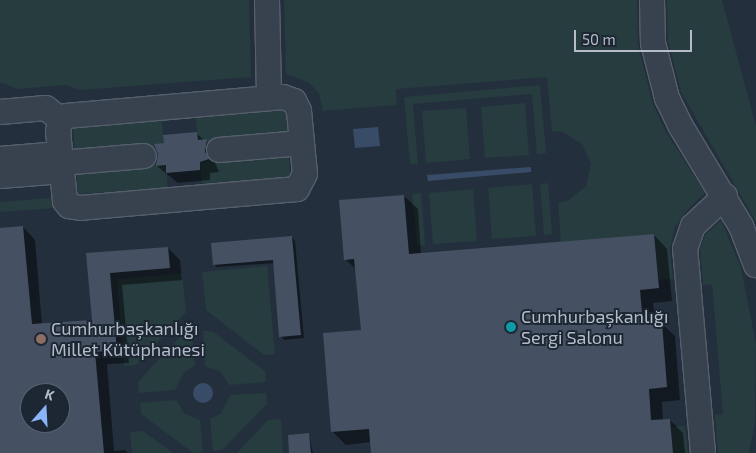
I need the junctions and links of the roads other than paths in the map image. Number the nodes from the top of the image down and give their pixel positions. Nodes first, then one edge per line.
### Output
1 (266, 0) edge
2 (652, 0) edge
3 (269, 98) junction
4 (0, 112) edge
5 (62, 120) junction
6 (302, 143) junction
7 (219, 150) dead end
8 (144, 156) dead end
9 (0, 159) edge
10 (61, 163) junction
11 (0, 176) edge
12 (725, 196) junction
13 (756, 264) edge
14 (703, 453) edge

1 - 3 lane
2 - 12 lane
3 - 5 lane
3 - 6 lane
4 - 5 lane
5 - 10 lane
6 - 7 lane
6 - 10 lane
8 - 10 lane
9 - 10 lane
10 - 11 lane
12 - 13 lane
12 - 14 lane

